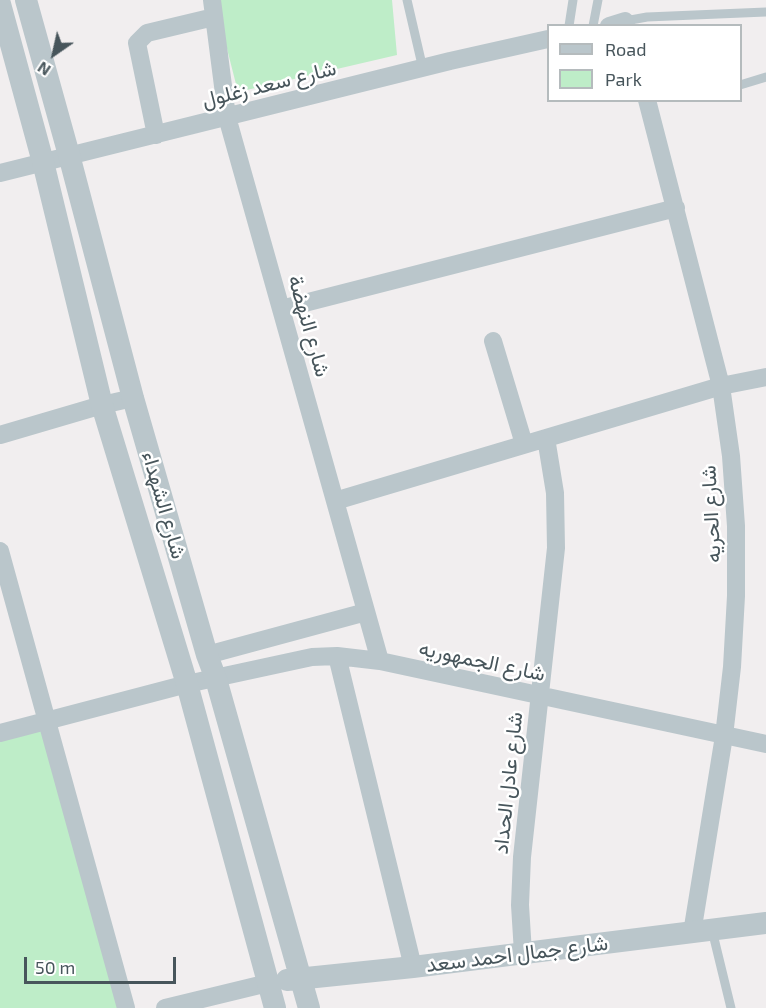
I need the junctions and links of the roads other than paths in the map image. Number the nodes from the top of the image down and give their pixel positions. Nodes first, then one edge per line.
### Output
1 (26, 0) edge
2 (407, 0) edge
3 (573, 0) edge
4 (598, 0) edge
5 (0, 4) edge
6 (213, 9) edge
7 (766, 12) edge
8 (569, 24) edge
9 (593, 24) edge
10 (620, 24) edge
11 (547, 39) edge
12 (423, 69) junction
13 (766, 77) edge
14 (742, 85) edge
15 (648, 102) edge
16 (227, 117) junction
17 (156, 135) junction
18 (69, 155) junction
19 (43, 162) junction
20 (0, 173) edge
21 (676, 208) junction
22 (281, 309) junction
23 (493, 341) dead end
24 (766, 377) edge
25 (721, 386) junction
26 (133, 398) junction
27 (102, 405) junction
28 (0, 435) edge
29 (546, 438) junction
30 (524, 444) junction
31 (335, 501) junction
32 (0, 551) edge
33 (366, 612) junction
34 (207, 655) junction
35 (337, 656) junction
36 (380, 661) junction
37 (216, 679) junction
38 (188, 684) junction
39 (540, 696) junction
40 (47, 721) junction
41 (0, 733) edge
42 (724, 736) junction
43 (766, 744) edge
44 (766, 923) edge
45 (702, 931) junction
46 (523, 953) junction
47 (413, 967) junction
48 (300, 978) junction
49 (268, 983) junction
50 (126, 1008) edge
51 (165, 1008) edge
52 (275, 1008) edge
53 (309, 1008) edge
54 (731, 1008) edge

1 - 18 street, شارع الشهداء
2 - 12 lane
3 - 8 lane
4 - 9 lane
5 - 19 street, شارع الشهداء
6 - 16 street, شارع النهضة
6 - 17 street
7 - 10 lane
11 - 12 street, شارع سعد زغلول
12 - 16 street, شارع سعد زغلول
13 - 14 lane
15 - 21 street, شارع الحريه
16 - 17 street, شارع سعد زغلول
16 - 22 street, شارع النهضة
17 - 18 street, شارع سعد زغلول
18 - 19 street, شارع سعد زغلول
18 - 26 street, شارع الشهداء
19 - 20 street, شارع سعد زغلول
19 - 27 street, شارع الشهداء
21 - 22 street
21 - 25 street, شارع الحريه
22 - 31 street, شارع النهضة
23 - 30 street
24 - 25 street
25 - 29 street
25 - 42 street, شارع الحريه
26 - 27 street
26 - 34 street, شارع الشهداء
27 - 28 street
27 - 38 street, شارع الشهداء
29 - 30 street
29 - 39 street, شارع عادل الحداد
30 - 31 street
31 - 33 street, شارع النهضة
32 - 40 street
33 - 34 street
33 - 36 street, شارع النهضة
34 - 37 street, شارع الشهداء
35 - 36 street, شارع الجمهوريه
35 - 37 street, شارع الجمهوريه
35 - 47 street
36 - 39 street, شارع الجمهوريه
37 - 38 street, شارع الجمهوريه
37 - 48 street, شارع الشهداء
38 - 40 street, شارع الجمهوريه
38 - 49 street, شارع الشهداء
39 - 42 street, شارع الجمهوريه
39 - 46 street, شارع عادل الحداد
40 - 41 street, شارع الجمهوريه
40 - 50 street
42 - 43 street, شارع الجمهوريه
42 - 45 street, شارع الحريه
44 - 45 street, شارع جمال احمد سعد
45 - 46 street, شارع جمال احمد سعد
45 - 54 lane
46 - 47 street, شارع جمال احمد سعد
47 - 48 street, شارع جمال احمد سعد
48 - 49 street, شارع جمال احمد سعد
48 - 53 street, شارع الشهداء
49 - 51 street
49 - 52 street, شارع الشهداء

